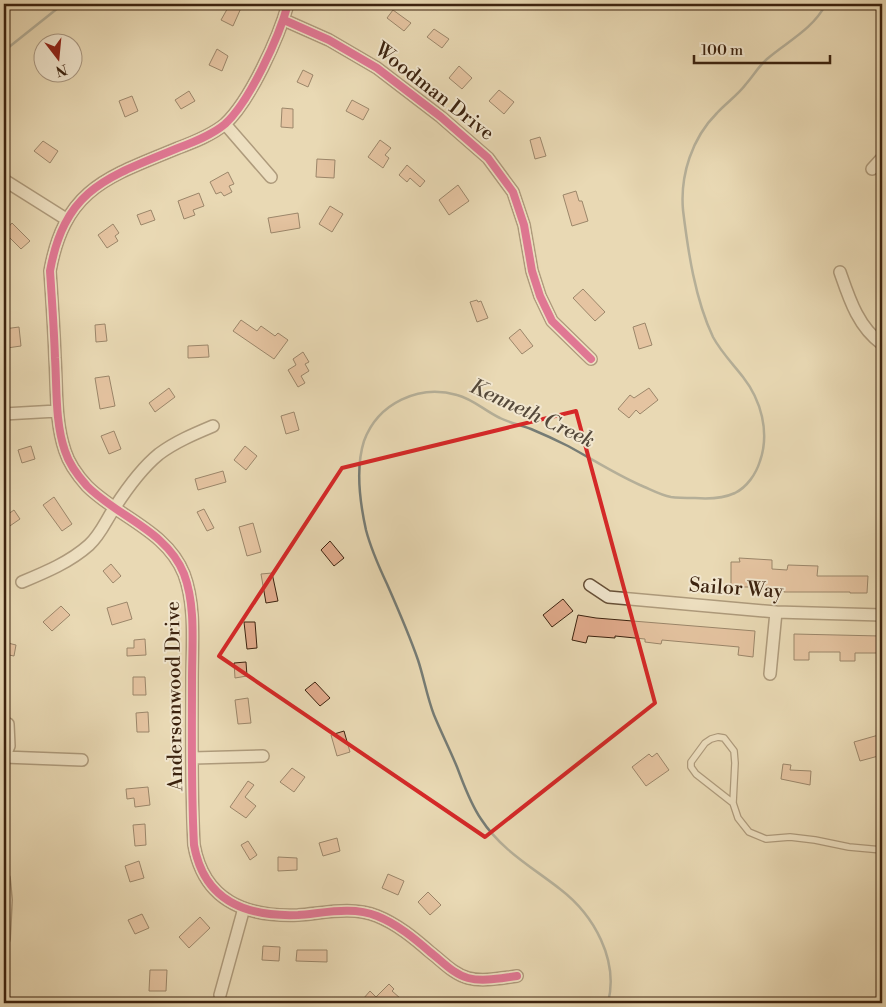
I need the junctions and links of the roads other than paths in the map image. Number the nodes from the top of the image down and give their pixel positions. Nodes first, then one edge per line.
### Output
1 (288, 4) edge
2 (284, 20) junction
3 (225, 124) junction
4 (882, 158) edge
5 (872, 169) dead end
6 (271, 177) dead end
7 (4, 180) edge
8 (66, 219) junction
9 (840, 272) dead end
10 (882, 344) edge
11 (591, 359) dead end
12 (57, 410) junction
13 (4, 414) edge
14 (213, 426) dead end
15 (114, 508) junction
16 (22, 582) dead end
17 (590, 585) dead end
18 (776, 612) junction
19 (882, 616) edge
20 (770, 674) dead end
21 (8, 724) dead end
22 (263, 756) dead end
23 (4, 757) edge
24 (193, 758) junction
25 (82, 760) dead end
26 (733, 803) junction
27 (882, 850) edge
28 (4, 879) edge
29 (244, 908) junction
30 (4, 939) edge
31 (517, 976) dead end
32 (220, 995) dead end

1 - 2 street, Andersonwood Drive
2 - 3 street, Andersonwood Drive
2 - 11 street, Woodman Drive
3 - 6 street
3 - 8 street, Andersonwood Drive
4 - 5 street
7 - 8 street
8 - 12 street, Andersonwood Drive
9 - 10 street
12 - 13 street
12 - 15 street, Andersonwood Drive
14 - 15 street
15 - 16 street
15 - 24 street, Andersonwood Drive
17 - 18 street, Sailor Way
18 - 19 street, Sailor Way
18 - 20 street
21 - 23 street
22 - 24 street
23 - 25 street
24 - 29 street, Andersonwood Drive
26 - 26 lane
26 - 27 lane
28 - 30 street
29 - 31 street, Andersonwood Drive
29 - 32 street

